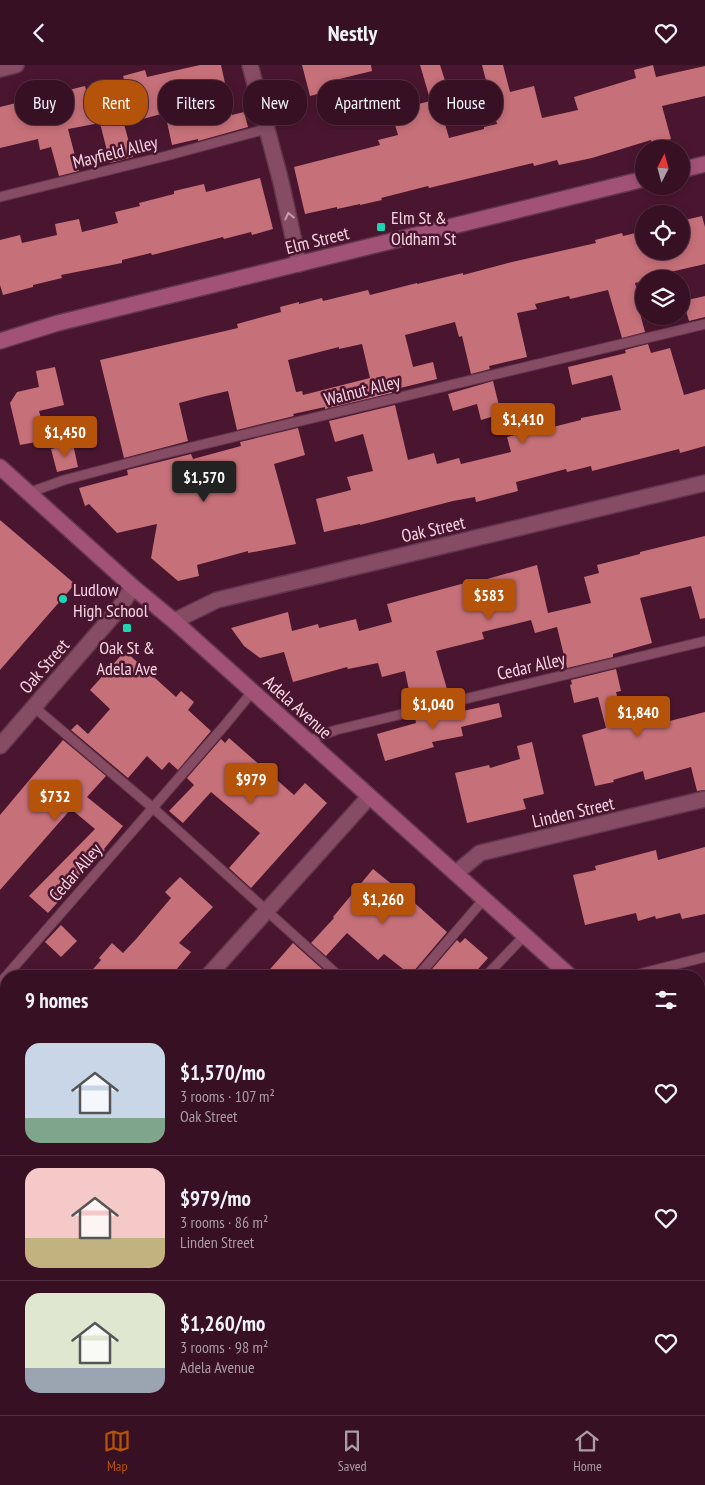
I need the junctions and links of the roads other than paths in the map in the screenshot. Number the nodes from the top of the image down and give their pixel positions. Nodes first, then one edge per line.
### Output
1 (16, 65) edge
2 (250, 65) edge
3 (0, 69) edge
4 (266, 129) junction
5 (705, 165) edge
6 (690, 168) edge
7 (635, 181) edge
8 (0, 197) edge
9 (299, 264) junction
10 (705, 324) edge
11 (0, 341) edge
12 (0, 467) edge
13 (705, 483) edge
14 (28, 493) junction
15 (133, 587) junction
16 (174, 621) junction
17 (705, 641) edge
18 (252, 691) junction
19 (34, 707) junction
20 (307, 741) junction
21 (0, 746) edge
22 (369, 797) junction
23 (705, 799) edge
24 (153, 808) junction
25 (456, 873) junction
26 (484, 899) junction
27 (266, 910) junction
28 (525, 935) junction
29 (705, 957) edge
30 (11, 970) edge
31 (213, 970) edge
32 (332, 970) edge
33 (423, 970) edge
34 (492, 970) edge
35 (563, 970) edge
36 (655, 970) edge

1 - 3 street
2 - 4 street
4 - 8 lane, Mayfield Alley
9 -> 4 street
5 - 6 street
7 - 9 street, Elm Street
9 - 11 street, Elm Street
10 - 14 lane, Walnut Alley
12 - 14 street, Adela Avenue
13 - 16 street, Oak Street
14 - 15 street, Adela Avenue
15 - 16 street, Adela Avenue
15 - 19 street, Oak Street
16 - 18 street, Adela Avenue
17 - 20 lane, Cedar Alley
18 - 20 street, Adela Avenue
18 - 24 lane, Cedar Alley
19 - 21 street, Oak Street
19 - 24 lane
20 - 22 street, Adela Avenue
22 - 25 street, Adela Avenue
22 - 27 street
23 - 25 street, Linden Street
24 - 27 lane
24 - 30 lane, Cedar Alley
25 - 26 street, Adela Avenue
26 - 28 street, Adela Avenue
26 - 33 lane
27 - 31 street
27 - 32 lane
28 - 34 lane
28 - 35 street, Adela Avenue
29 - 36 lane

